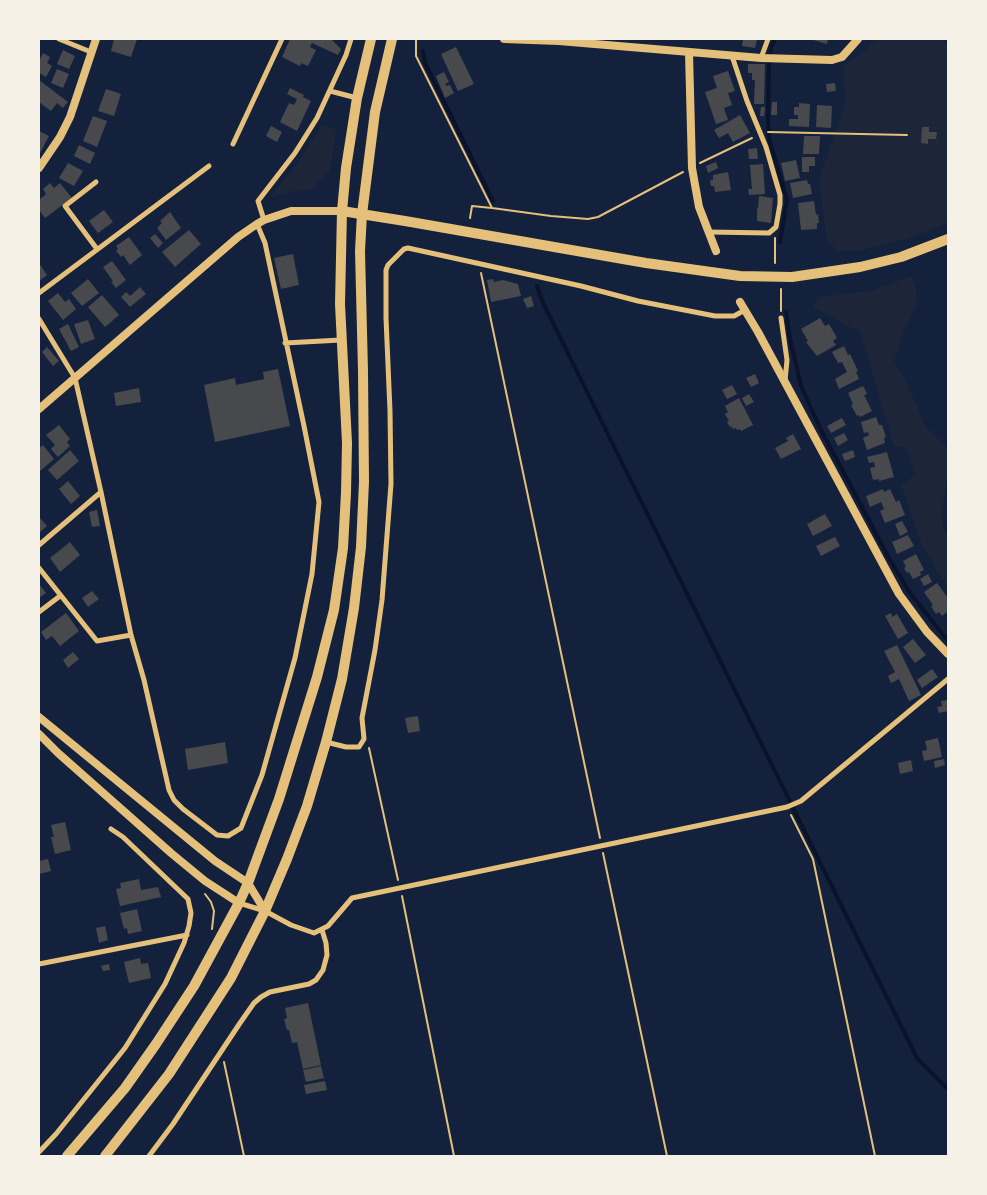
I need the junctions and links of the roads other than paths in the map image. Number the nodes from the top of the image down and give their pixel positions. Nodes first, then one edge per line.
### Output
1 (59, 39) edge
2 (96, 39) edge
3 (282, 39) edge
4 (351, 39) edge
5 (372, 39) edge
6 (392, 39) edge
7 (504, 39) edge
8 (768, 39) edge
9 (858, 39) edge
10 (91, 52) junction
11 (689, 53) junction
12 (732, 56) junction
13 (761, 58) junction
14 (330, 91) junction
15 (357, 98) junction
16 (233, 144) dead end
17 (209, 166) dead end
18 (39, 168) edge
19 (96, 182) dead end
20 (342, 211) junction
21 (362, 214) junction
22 (260, 222) junction
23 (708, 232) junction
24 (948, 239) edge
25 (97, 249) junction
26 (716, 252) dead end
27 (39, 293) edge
28 (740, 302) dead end
29 (745, 310) junction
30 (781, 318) road end
31 (39, 319) edge
32 (341, 340) junction
33 (286, 343) junction
34 (75, 378) junction
35 (785, 384) junction
36 (39, 409) edge
37 (101, 492) junction
38 (39, 546) edge
39 (39, 568) edge
40 (60, 596) junction
41 (39, 612) edge
42 (131, 635) junction
43 (948, 654) edge
44 (948, 680) edge
45 (39, 717) edge
46 (39, 734) edge
47 (326, 742) junction
48 (111, 829) dead end
49 (248, 883) junction
50 (239, 904) junction
51 (265, 911) junction
52 (322, 930) junction
53 (187, 935) junction
54 (39, 964) edge
55 (39, 1152) edge
56 (67, 1156) edge
57 (105, 1156) edge
58 (149, 1156) edge

1 - 10 street
2 - 10 street
3 - 16 street
4 - 14 street
5 - 15 main road
6 - 21 main road
7 - 11 street
8 - 13 street
9 - 13 street
10 - 18 street
11 - 12 street
11 - 23 street
12 - 13 street
12 - 23 street
14 - 15 street
14 - 22 street
15 - 20 main road
17 - 25 street
19 - 25 street
20 - 21 main road
20 - 22 street
20 - 32 main road
21 - 24 main road
21 - 47 main road
22 - 33 street
22 - 34 street
23 - 26 street
25 - 27 street
28 - 29 street
29 - 35 street
29 - 47 street
30 - 35 street
31 - 34 street
32 - 33 street
32 - 49 main road
33 - 42 street
34 - 36 street
34 - 37 street
35 - 43 street
37 - 38 street
37 - 42 street
39 - 40 street
40 - 41 street
40 - 42 street
44 - 52 street
45 - 49 street
46 - 50 street
47 - 51 main road
48 - 53 street
49 - 50 main road
49 - 51 street
50 - 51 street
50 - 56 main road
51 - 52 street
51 - 57 main road
52 - 58 street
53 - 54 street
53 - 55 street

